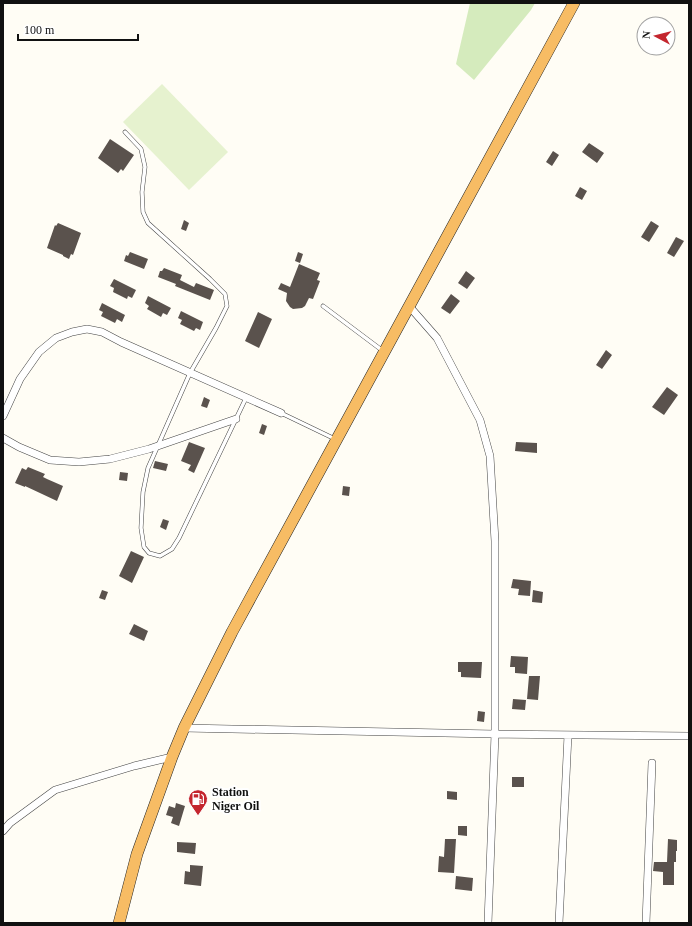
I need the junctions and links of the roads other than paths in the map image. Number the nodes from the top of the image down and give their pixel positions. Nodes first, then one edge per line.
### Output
1 (574, 3) edge
2 (125, 132) dead end
3 (323, 306) dead end
4 (409, 306) junction
5 (384, 352) junction
6 (190, 373) junction
7 (246, 398) junction
8 (281, 413) joint
9 (3, 416) edge
10 (236, 419) junction
11 (3, 438) edge
12 (336, 440) junction
13 (158, 446) junction
14 (184, 728) junction
15 (495, 734) junction
16 (568, 735) junction
17 (689, 736) edge
18 (172, 757) junction
19 (652, 763) dead end
20 (3, 831) edge
21 (119, 923) edge
22 (488, 923) edge
23 (559, 923) edge
24 (646, 923) edge

1 - 4 highway
2 - 6 lane
3 - 5 lane
4 - 5 highway
4 - 15 street
5 - 12 highway
6 - 7 street
6 - 9 street
6 - 13 lane
7 - 8 street
7 - 10 lane
8 - 12 lane
10 - 13 street
10 - 13 lane
11 - 13 street
12 - 14 highway
14 - 15 street
14 - 18 highway
15 - 16 street
15 - 22 street
16 - 17 street
16 - 23 street
18 - 20 street
18 - 21 highway
19 - 24 street

